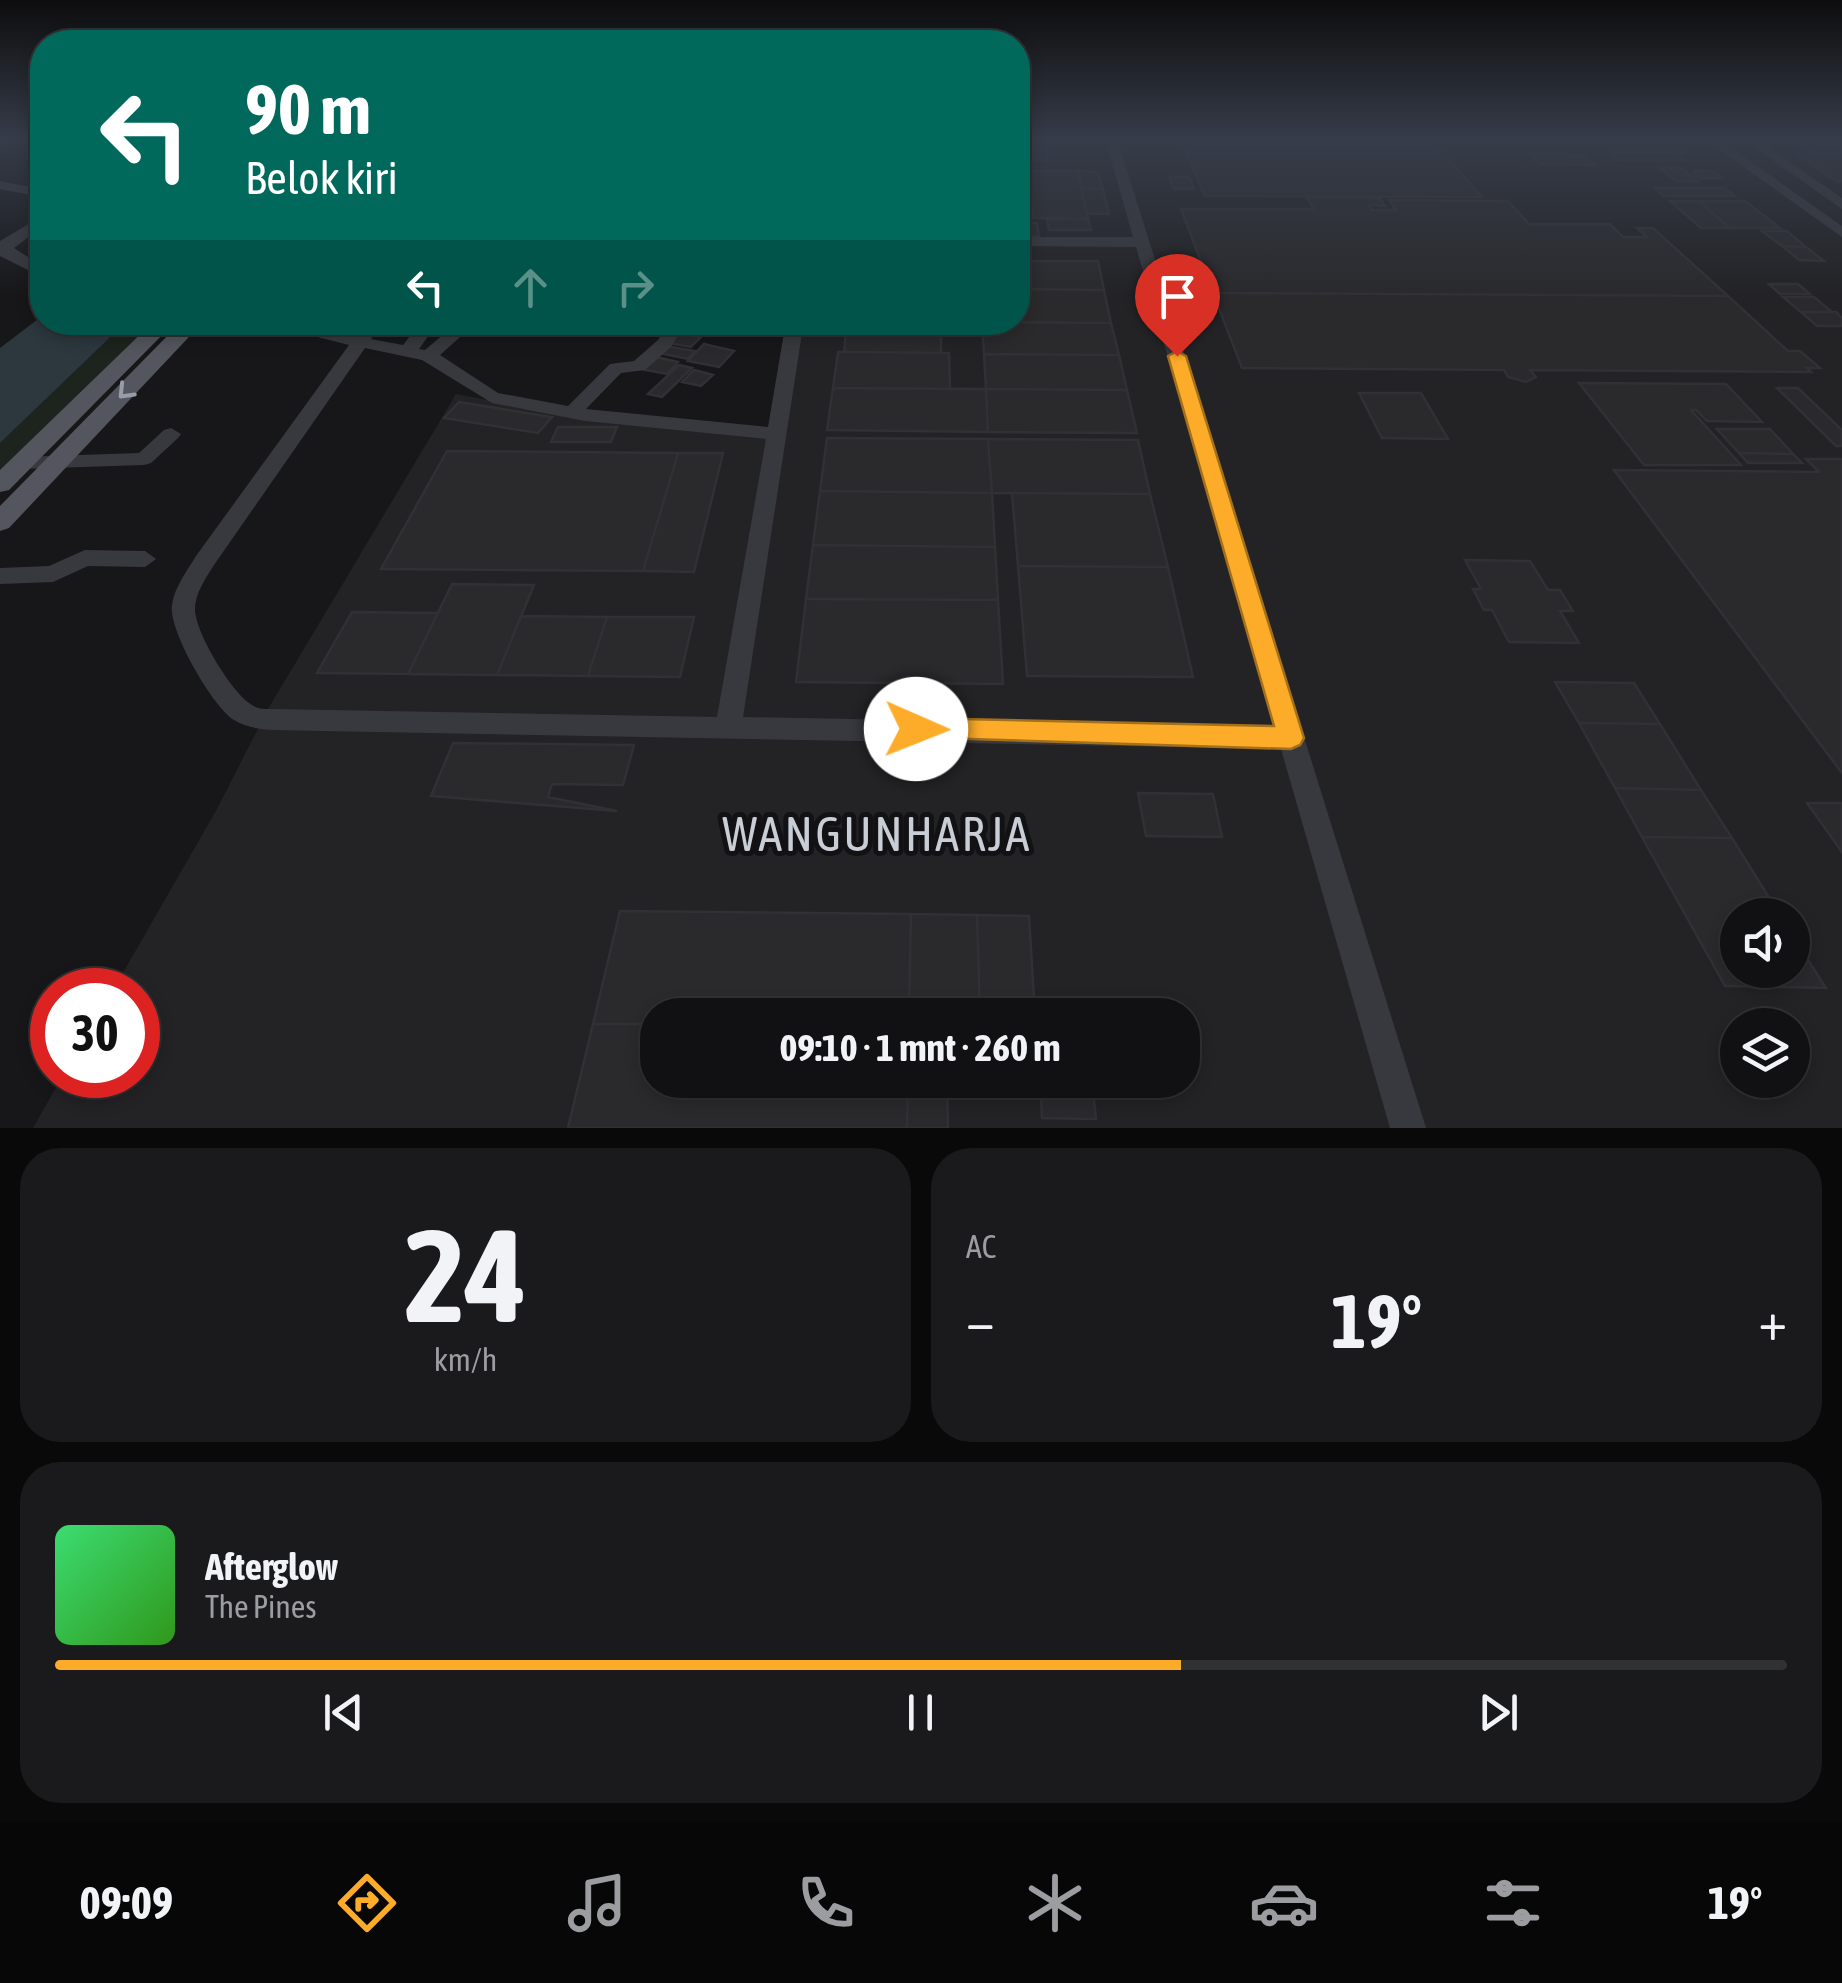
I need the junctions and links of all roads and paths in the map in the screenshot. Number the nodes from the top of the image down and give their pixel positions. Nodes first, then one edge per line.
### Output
1 (1127, 191) edge
2 (1784, 191) edge
3 (30, 228) edge
4 (1838, 228) edge
5 (1030, 242) edge
6 (1142, 242) junction
7 (2, 248) edge
8 (30, 265) edge
9 (152, 335) edge
10 (180, 335) edge
11 (334, 335) edge
12 (364, 335) edge
13 (425, 335) edge
14 (448, 335) edge
15 (669, 335) edge
16 (793, 335) edge
17 (360, 340) junction
18 (418, 354) junction
19 (572, 412) junction
20 (171, 434) dead end
21 (778, 434) junction
22 (21, 463) junction
23 (56, 463) junction
24 (0, 484) edge
25 (0, 522) edge
26 (145, 559) dead end
27 (0, 576) edge
28 (729, 725) junction
29 (1291, 738) junction
30 (1408, 1128) edge

1 - 6 street
2 - 4 street
3 - 7 street
5 - 6 street
6 - 29 street
7 - 8 street
9 - 22 main road
10 -> 23 main road
11 - 17 street
12 - 17 street
13 - 18 street
14 - 18 street
15 - 19 street
16 - 21 street
17 - 18 street
17 - 28 street
18 - 19 street
19 - 21 street
20 - 23 street
21 - 28 street
22 - 23 street
22 - 24 main road
23 - 25 main road
26 - 27 street
28 - 29 street
29 - 30 street

